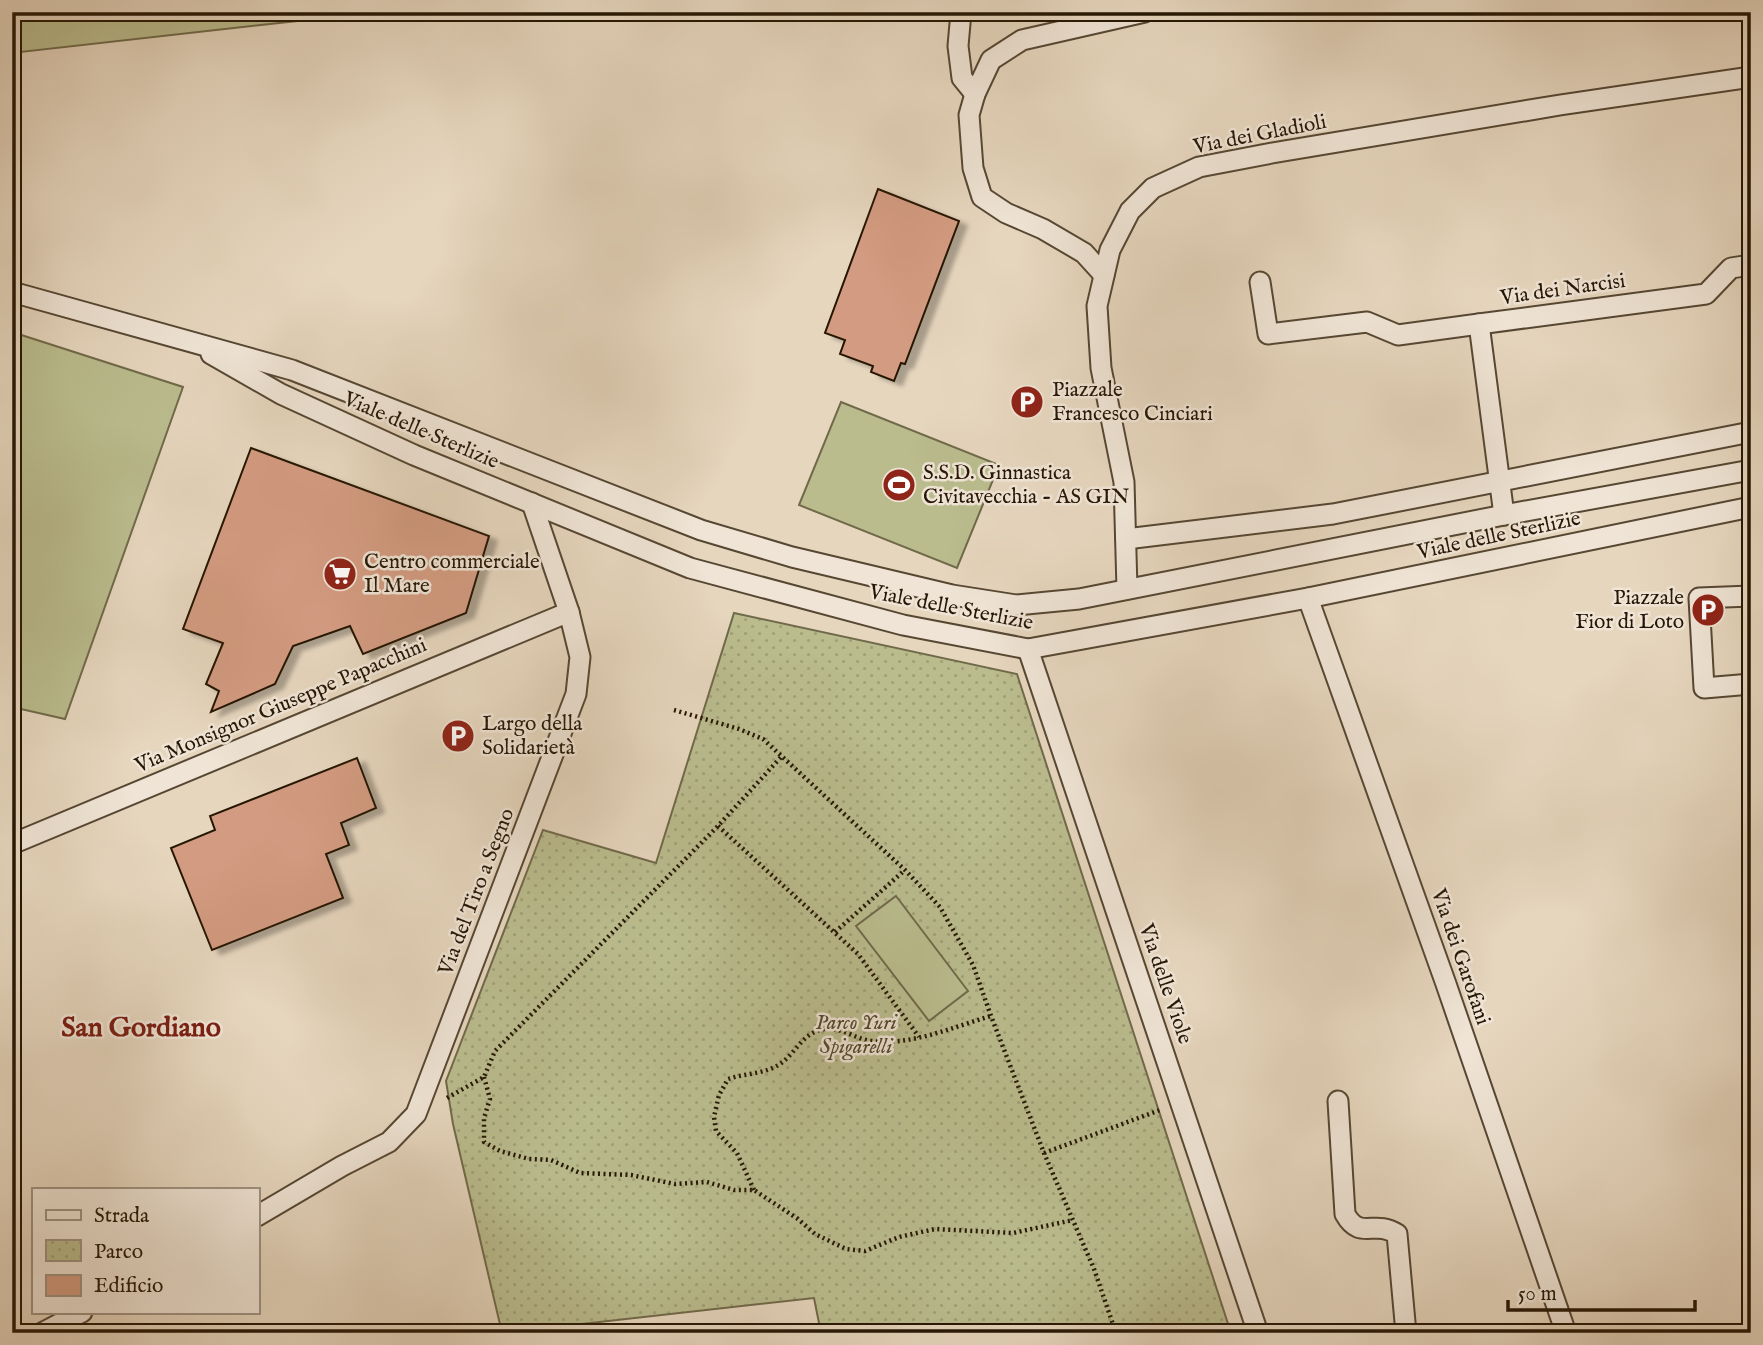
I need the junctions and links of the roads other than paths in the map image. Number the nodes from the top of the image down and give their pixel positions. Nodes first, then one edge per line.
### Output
1 (961, 12) edge
2 (1145, 12) edge
3 (1751, 77) edge
4 (975, 94) junction
5 (1751, 265) edge
6 (1104, 275) junction
7 (1261, 282) dead end
8 (12, 292) edge
9 (1479, 324) junction
10 (186, 339) junction
11 (1751, 432) edge
12 (1751, 470) edge
13 (1499, 481) junction
14 (532, 503) junction
15 (1751, 508) edge
16 (1504, 515) junction
17 (1126, 540) junction
18 (1127, 589) junction
19 (1751, 596) edge
20 (1308, 598) junction
21 (569, 611) junction
22 (1028, 649) junction
23 (1751, 684) edge
24 (12, 844) edge
25 (1338, 1101) dead end
26 (259, 1215) edge
27 (78, 1314) edge
28 (42, 1333) edge
29 (1258, 1333) edge
30 (1406, 1333) edge
31 (1566, 1333) edge

1 - 4 street
2 - 4 street
3 - 6 street, Via dei Gladioli
4 - 6 street
5 - 9 street, Via dei Narcisi
6 - 17 street, Via dei Gladioli
7 - 9 street
8 - 10 street, Viale delle Sterlizie
9 - 13 street, Via dei Narcisi
10 - 14 street, Viale delle Sterlizie
10 - 18 street, Viale delle Sterlizie
11 - 13 street
12 - 16 street, Viale delle Sterlizie
13 - 16 street, Via dei Narcisi
13 - 17 street
14 - 21 street, Via del Tiro a Segno
14 - 22 street, Viale delle Sterlizie
15 - 20 street, Viale delle Sterlizie
16 - 18 street, Viale delle Sterlizie
17 - 18 street, Via dei Gladioli
19 - 23 street
20 - 22 street, Viale delle Sterlizie
20 - 31 street, Via dei Garofani
21 - 24 street, Via Monsignor Giuseppe Papacchini
21 - 26 street, Via del Tiro a Segno
22 - 29 street, Via delle Viole
25 - 30 street
27 - 28 street

